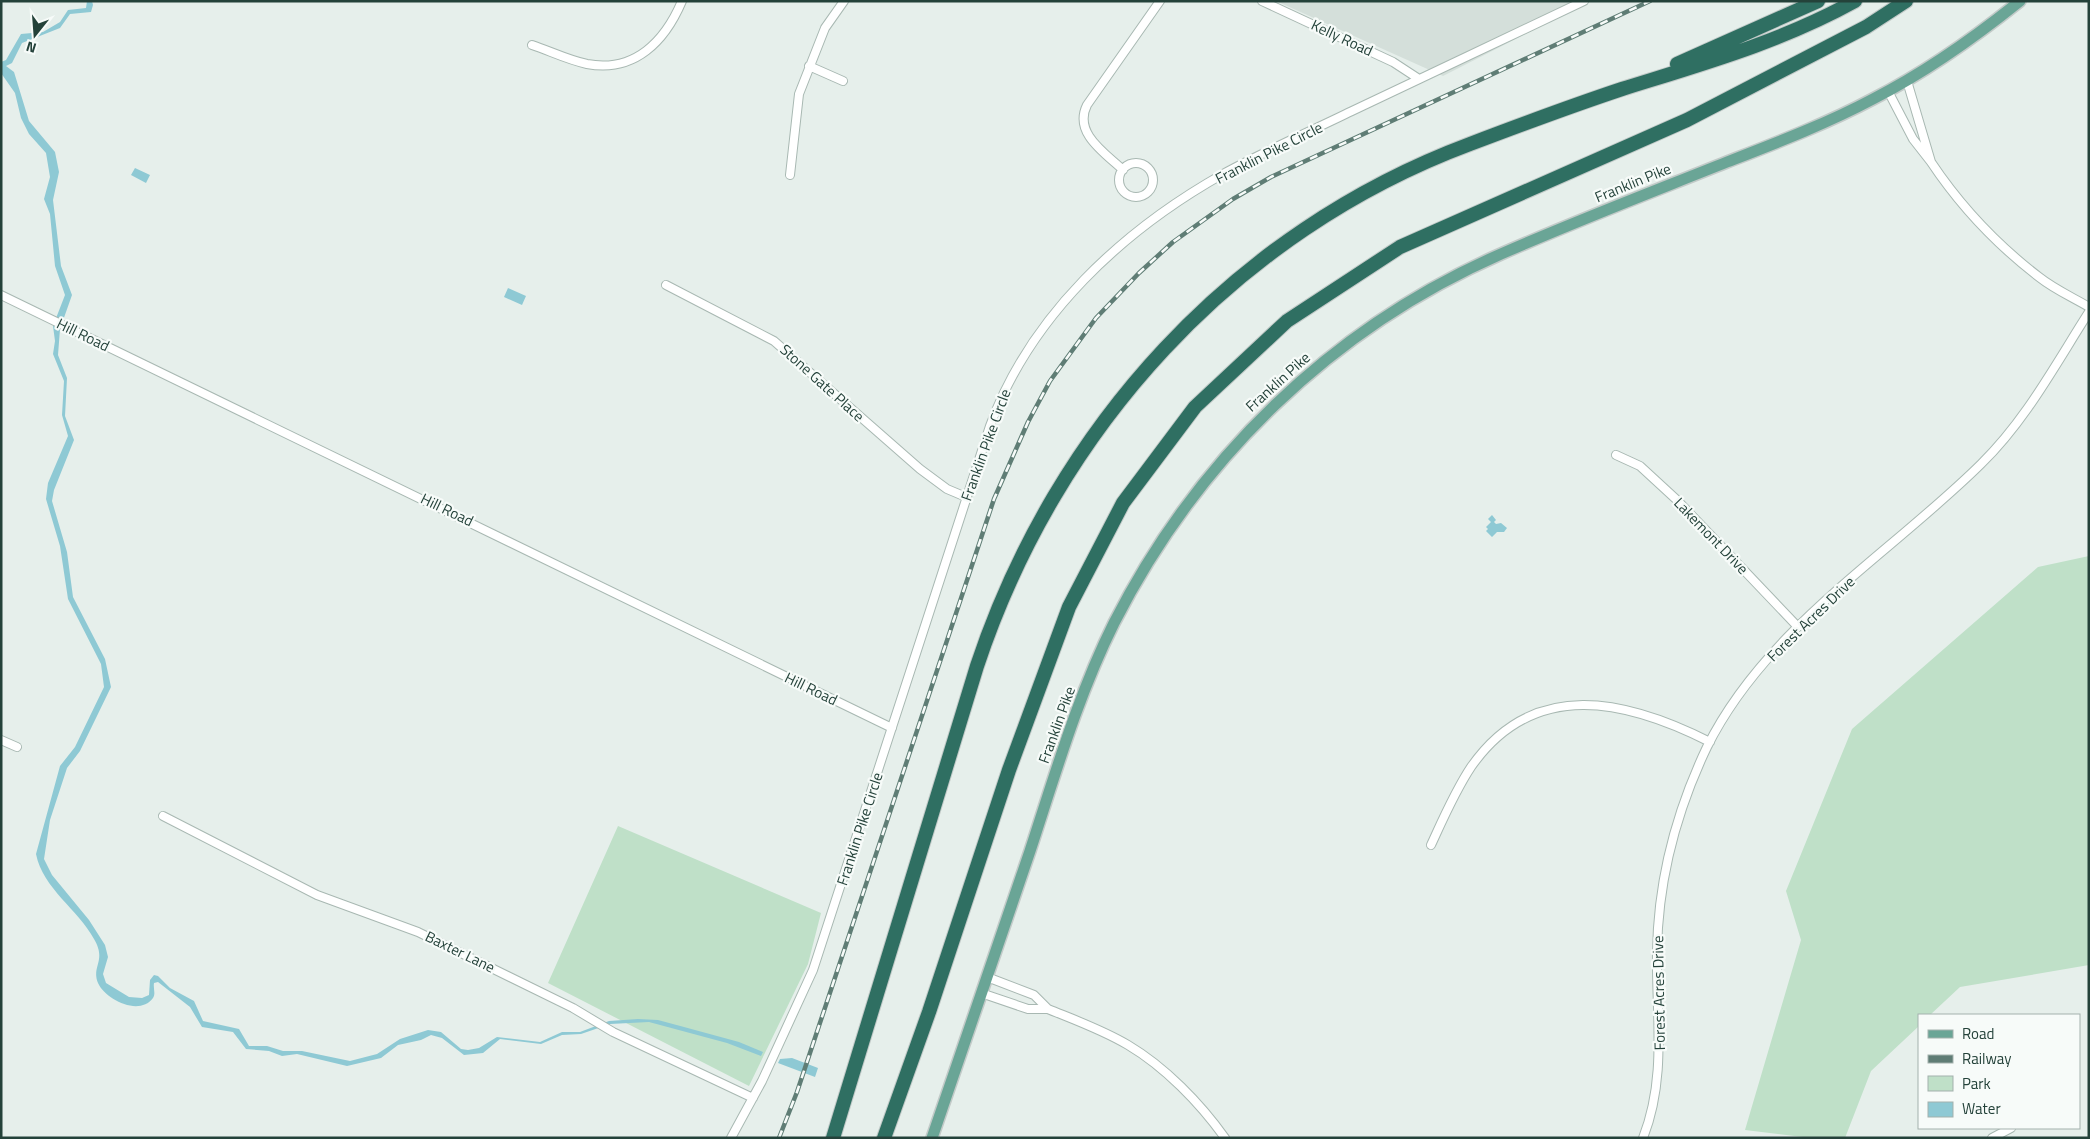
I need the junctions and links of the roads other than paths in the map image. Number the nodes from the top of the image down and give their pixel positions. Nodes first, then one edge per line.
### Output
1 (682, 1) edge
2 (844, 1) edge
3 (1160, 1) edge
4 (1262, 1) edge
5 (1584, 1) edge
6 (1818, 1) edge
7 (1855, 1) edge
8 (1906, 1) edge
9 (2020, 1) edge
10 (532, 45) dead end
11 (809, 66) junction
12 (1419, 79) junction
13 (843, 81) dead end
14 (1907, 81) junction
15 (1619, 90) junction
16 (1888, 91) junction
17 (1931, 162) junction
18 (1123, 170) junction
19 (790, 175) dead end
20 (666, 285) dead end
21 (1, 295) edge
22 (2089, 307) edge
23 (2089, 312) edge
24 (1616, 455) dead end
25 (966, 497) junction
26 (1798, 627) junction
27 (892, 728) junction
28 (1, 740) edge
29 (1710, 742) junction
30 (16, 747) dead end
31 (163, 816) dead end
32 (1431, 845) dead end
33 (987, 977) junction
34 (981, 993) junction
35 (1048, 1009) junction
36 (753, 1098) junction
37 (2009, 1129) edge
38 (731, 1138) edge
39 (833, 1138) edge
40 (884, 1138) edge
41 (932, 1138) edge
42 (1225, 1138) edge
43 (1643, 1138) edge
44 (1992, 1138) edge

1 - 10 street
2 - 11 street
3 - 18 street
4 - 12 street, Kelly Road
5 - 12 street, Franklin Pike Circle
6 - 15 highway
7 - 15 highway
8 - 40 highway
9 - 14 main road, Franklin Pike
11 - 13 street
11 - 19 street
12 - 25 street, Franklin Pike Circle
14 - 16 main road, Franklin Pike
14 - 17 street
15 - 39 highway
16 - 17 street
16 - 33 main road, Franklin Pike
17 - 22 street
18 - 18 street
20 - 25 street, Stone Gate Place
21 - 27 street, Hill Road
23 - 26 street, Forest Acres Drive
24 - 26 street, Lakemont Drive
25 - 27 street, Franklin Pike Circle
26 - 29 street, Forest Acres Drive
27 - 36 street, Franklin Pike Circle
28 - 30 street
29 - 32 street
29 - 43 street, Forest Acres Drive
31 - 36 street, Baxter Lane
33 - 34 main road, Franklin Pike
33 - 35 street
34 - 35 street
34 - 41 main road, Franklin Pike
35 - 42 street
36 - 38 street, Franklin Pike Circle
37 - 44 street

